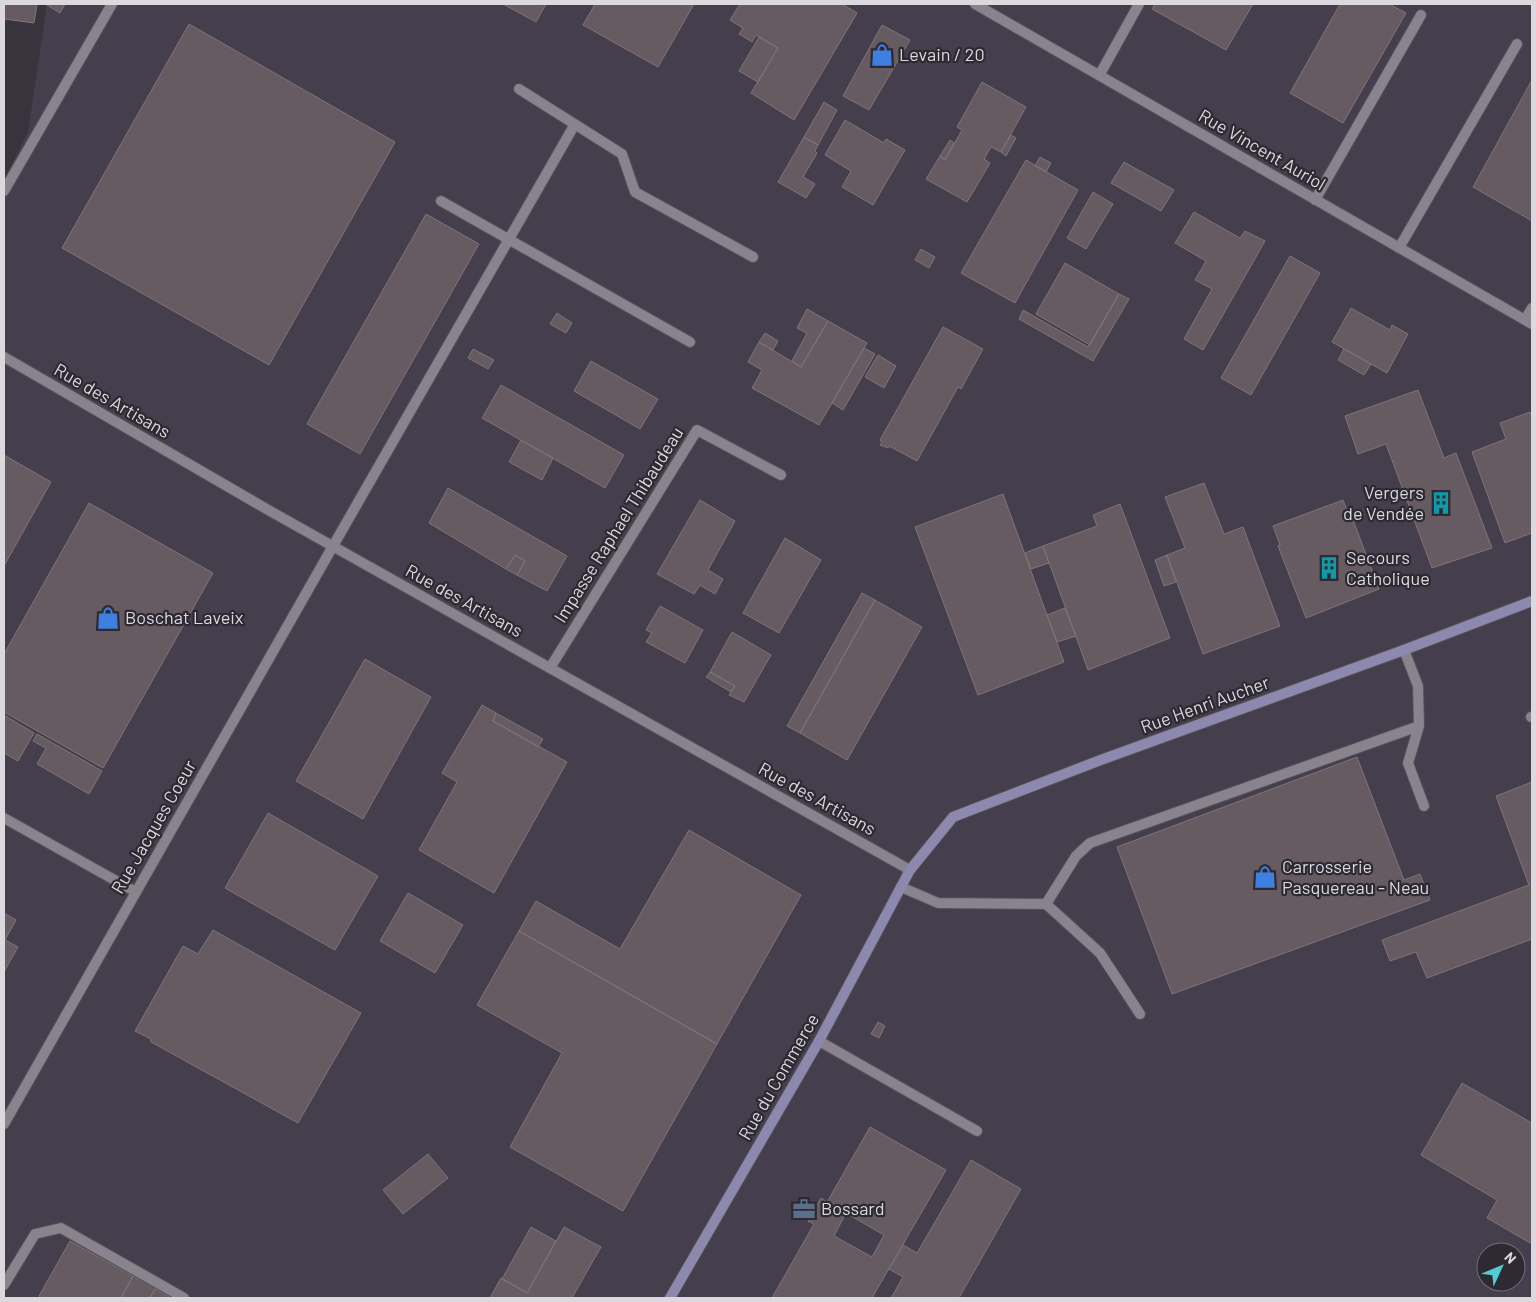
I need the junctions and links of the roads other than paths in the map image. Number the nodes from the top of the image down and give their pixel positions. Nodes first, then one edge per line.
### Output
1 (112, 4) edge
2 (976, 4) edge
3 (1139, 4) edge
4 (1422, 15) dead end
5 (1517, 44) dead end
6 (1100, 74) junction
7 (519, 89) dead end
8 (575, 124) junction
9 (4, 191) edge
10 (1316, 200) junction
11 (441, 201) dead end
12 (509, 239) junction
13 (1399, 248) junction
14 (753, 257) dead end
15 (1532, 308) edge
16 (1529, 322) edge
17 (690, 342) dead end
18 (4, 357) edge
19 (781, 475) dead end
20 (334, 546) junction
21 (1532, 601) edge
22 (1404, 650) junction
23 (550, 668) junction
24 (1419, 726) junction
25 (1424, 806) dead end
26 (4, 818) edge
27 (910, 870) junction
28 (901, 887) junction
29 (136, 892) junction
30 (1046, 904) junction
31 (1140, 1014) dead end
32 (819, 1042) junction
33 (4, 1124) edge
34 (977, 1131) dead end
35 (4, 1284) edge
36 (184, 1298) edge
37 (670, 1298) edge

1 - 9 street
2 - 6 street, Rue Vincent Auriol
3 - 6 street
4 - 10 street
5 - 13 street
6 - 10 street, Rue Vincent Auriol
7 - 8 street
8 - 12 street, Rue Jacques Coeur
8 - 14 street
10 - 13 street, Rue Vincent Auriol
11 - 12 street
12 - 17 street
12 - 20 street, Rue Jacques Coeur
13 - 16 street, Rue Vincent Auriol
15 - 16 street
18 - 20 street, Rue des Artisans
19 - 23 street, Impasse Raphael Thibaudeau
20 - 23 street, Rue des Artisans
20 - 29 street, Rue Jacques Coeur
21 - 22 street, Rue Henri Aucher
22 - 24 street
22 - 27 street, Rue Henri Aucher
23 - 27 street, Rue des Artisans
24 - 25 street
24 - 30 street
26 - 29 street
27 - 28 street, Rue du Commerce
28 - 30 street
28 - 32 street, Rue du Commerce
29 - 33 street, Rue Jacques Coeur
30 - 31 street
32 - 34 street
32 - 37 street, Rue du Commerce
35 - 36 street

